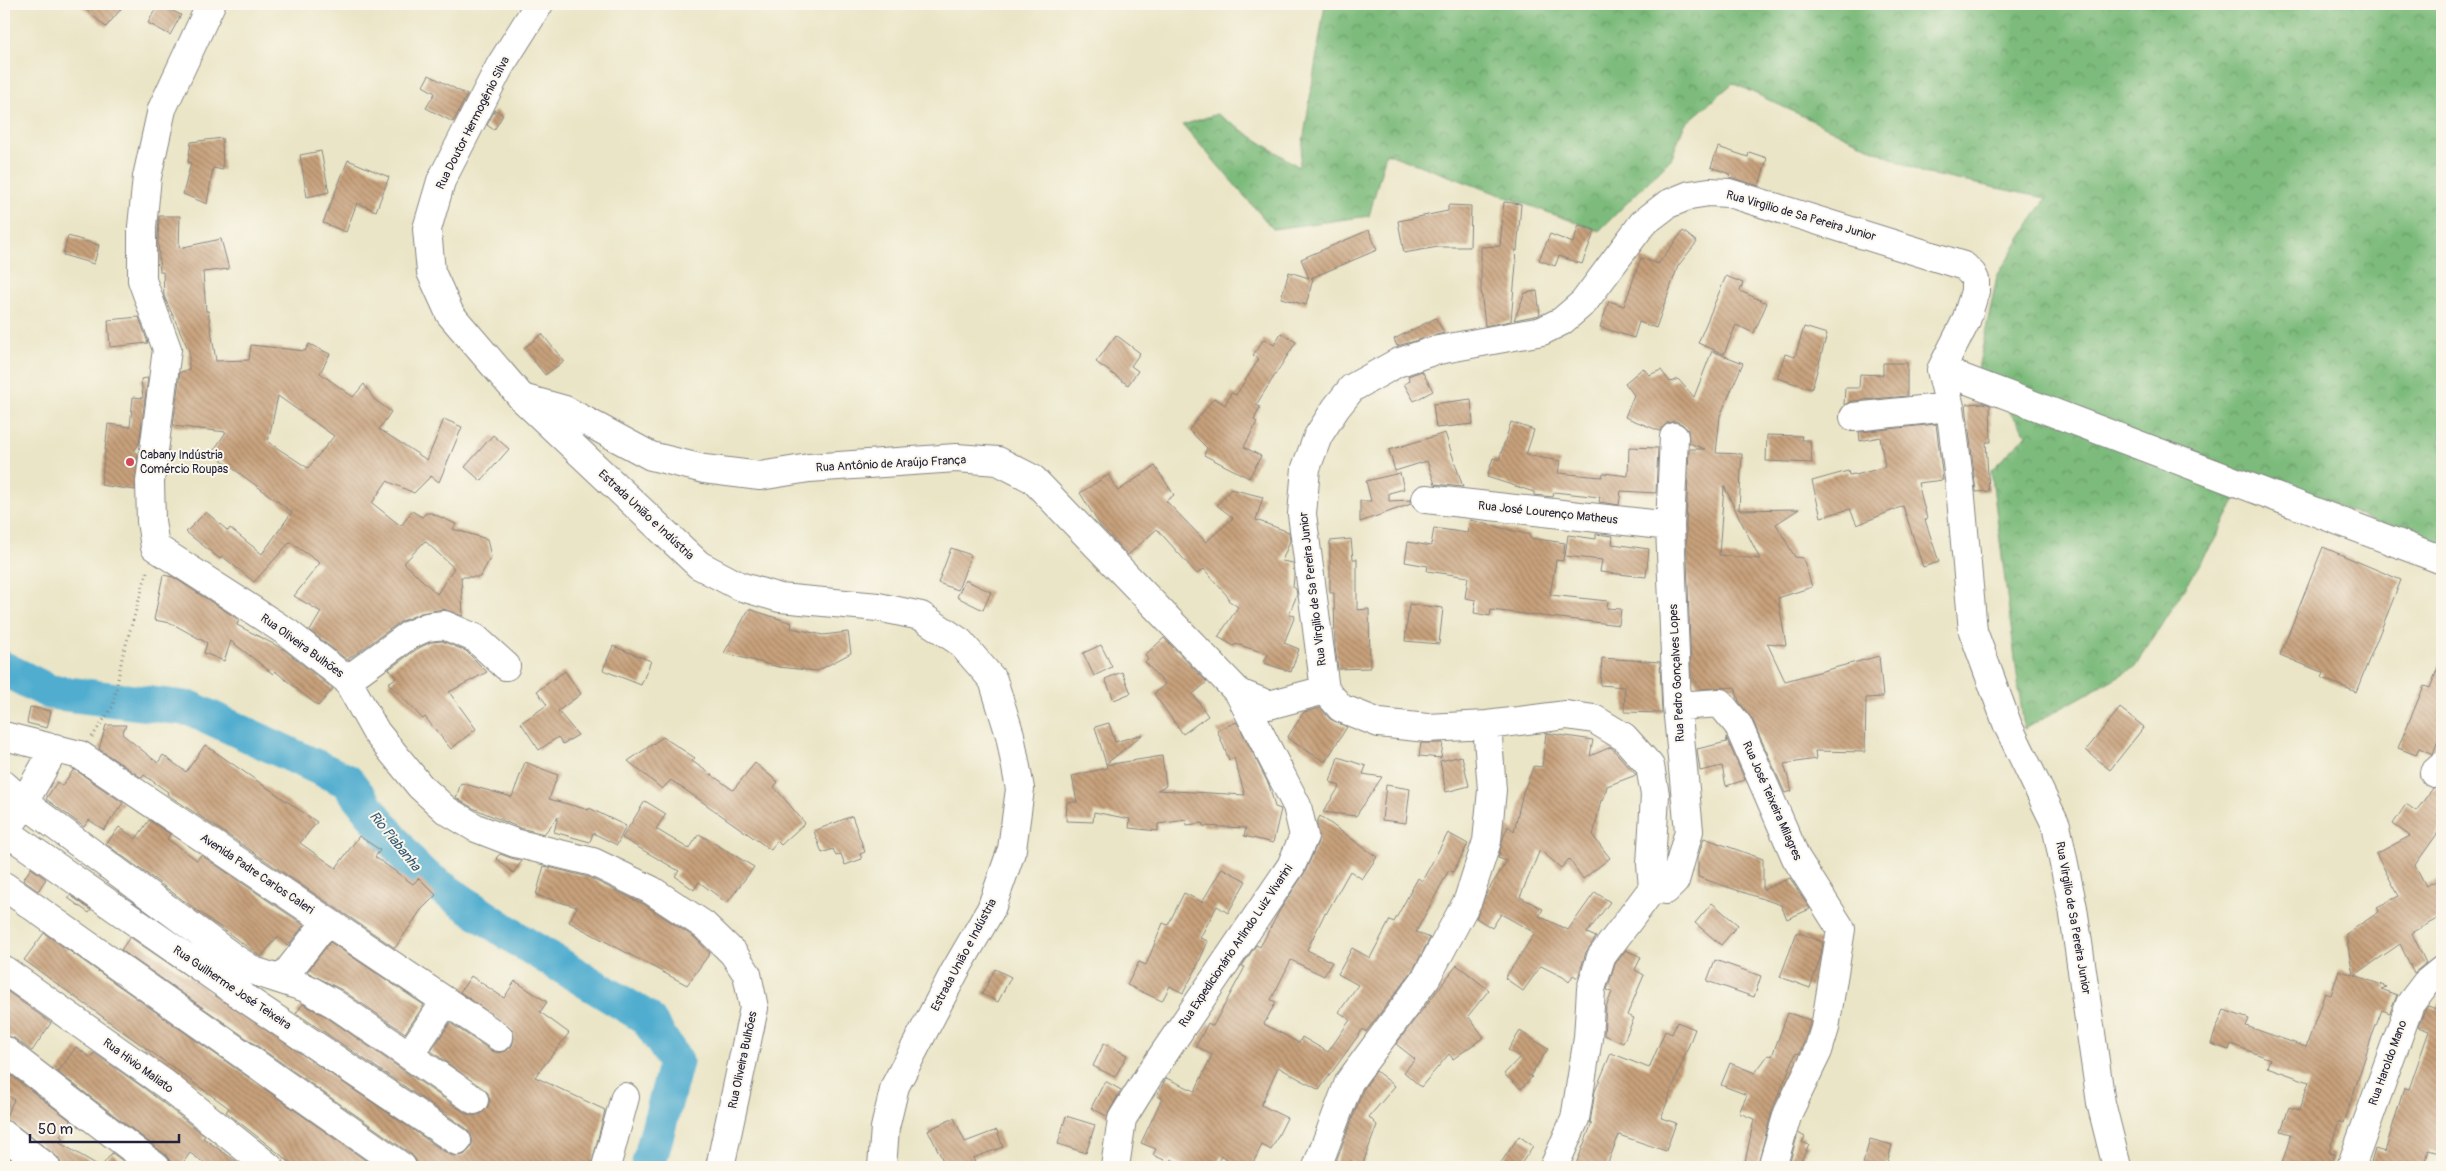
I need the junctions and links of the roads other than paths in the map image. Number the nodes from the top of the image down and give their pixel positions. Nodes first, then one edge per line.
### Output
1 (212, 4) edge
2 (539, 4) edge
3 (1941, 370) junction
4 (522, 398) junction
5 (1950, 407) junction
6 (1854, 417) dead end
7 (1674, 437) dead end
8 (1426, 499) dead end
9 (1670, 526) junction
10 (2442, 560) edge
11 (506, 666) dead end
12 (347, 680) junction
13 (1325, 690) junction
14 (1240, 693) junction
15 (1677, 706) junction
16 (1486, 725) junction
17 (4, 736) edge
18 (68, 751) junction
19 (14, 794) edge
20 (6, 838) edge
21 (4, 886) edge
22 (1653, 888) junction
23 (327, 921) junction
24 (4, 970) edge
25 (2442, 970) edge
26 (282, 979) junction
27 (446, 1001) junction
28 (499, 1037) dead end
29 (4, 1050) edge
30 (408, 1055) junction
31 (625, 1097) dead end
32 (474, 1100) dead end
33 (4, 1135) edge
34 (457, 1141) dead end
35 (46, 1167) edge
36 (156, 1167) edge
37 (269, 1167) edge
38 (402, 1167) edge
39 (606, 1167) edge
40 (720, 1167) edge
41 (882, 1167) edge
42 (1115, 1167) edge
43 (1317, 1167) edge
44 (1554, 1167) edge
45 (1772, 1167) edge
46 (2117, 1167) edge
47 (2351, 1167) edge

1 - 12 street, Rua Oliveira Bulhões
2 - 4 street, Rua Doutor Hermogênio Silva
3 - 5 street, Rua Virgilio de Sa Pereira Junior
3 - 10 street
3 - 13 street, Rua Virgilio de Sa Pereira Junior
4 - 14 street, Rua Antônio de Araújo França
4 - 41 street, Estrada União e Indústria
5 - 6 street
5 - 46 street, Rua Virgilio de Sa Pereira Junior
7 - 9 street, Rua Pedro Gonçalves Lopes
8 - 9 street, Rua José Lourenço Matheus
9 - 15 street, Rua Pedro Gonçalves Lopes
11 - 12 street
12 - 40 street, Rua Oliveira Bulhões
13 - 14 street, Rua Antônio de Araújo França
13 - 16 street
14 - 42 street, Rua Expedicionário Arlindo Luiz Vivarini
15 - 22 street, Rua Pedro Gonçalves Lopes
15 - 45 street, Rua José Teixeira Milagres
16 - 22 street
16 - 43 street
17 - 18 street, Avenida Padre Carlos Caleri
18 - 19 street
18 - 23 street, Avenida Padre Carlos Caleri
19 - 20 street
19 - 26 street, Rua Guilherme José Teixeira
20 - 34 street, Rua Guilherme José Teixeira
21 - 38 street
22 - 44 street
23 - 26 street
23 - 27 street, Avenida Padre Carlos Caleri
24 - 37 street, Rua Hivio Maliato
25 - 47 street, Rua Haroldo Mano
26 - 30 street, Rua Guilherme José Teixeira
27 - 28 street, Avenida Padre Carlos Caleri
27 - 30 street
29 - 36 street
30 - 32 street, Rua Guilherme José Teixeira
31 - 39 street
33 - 35 street

